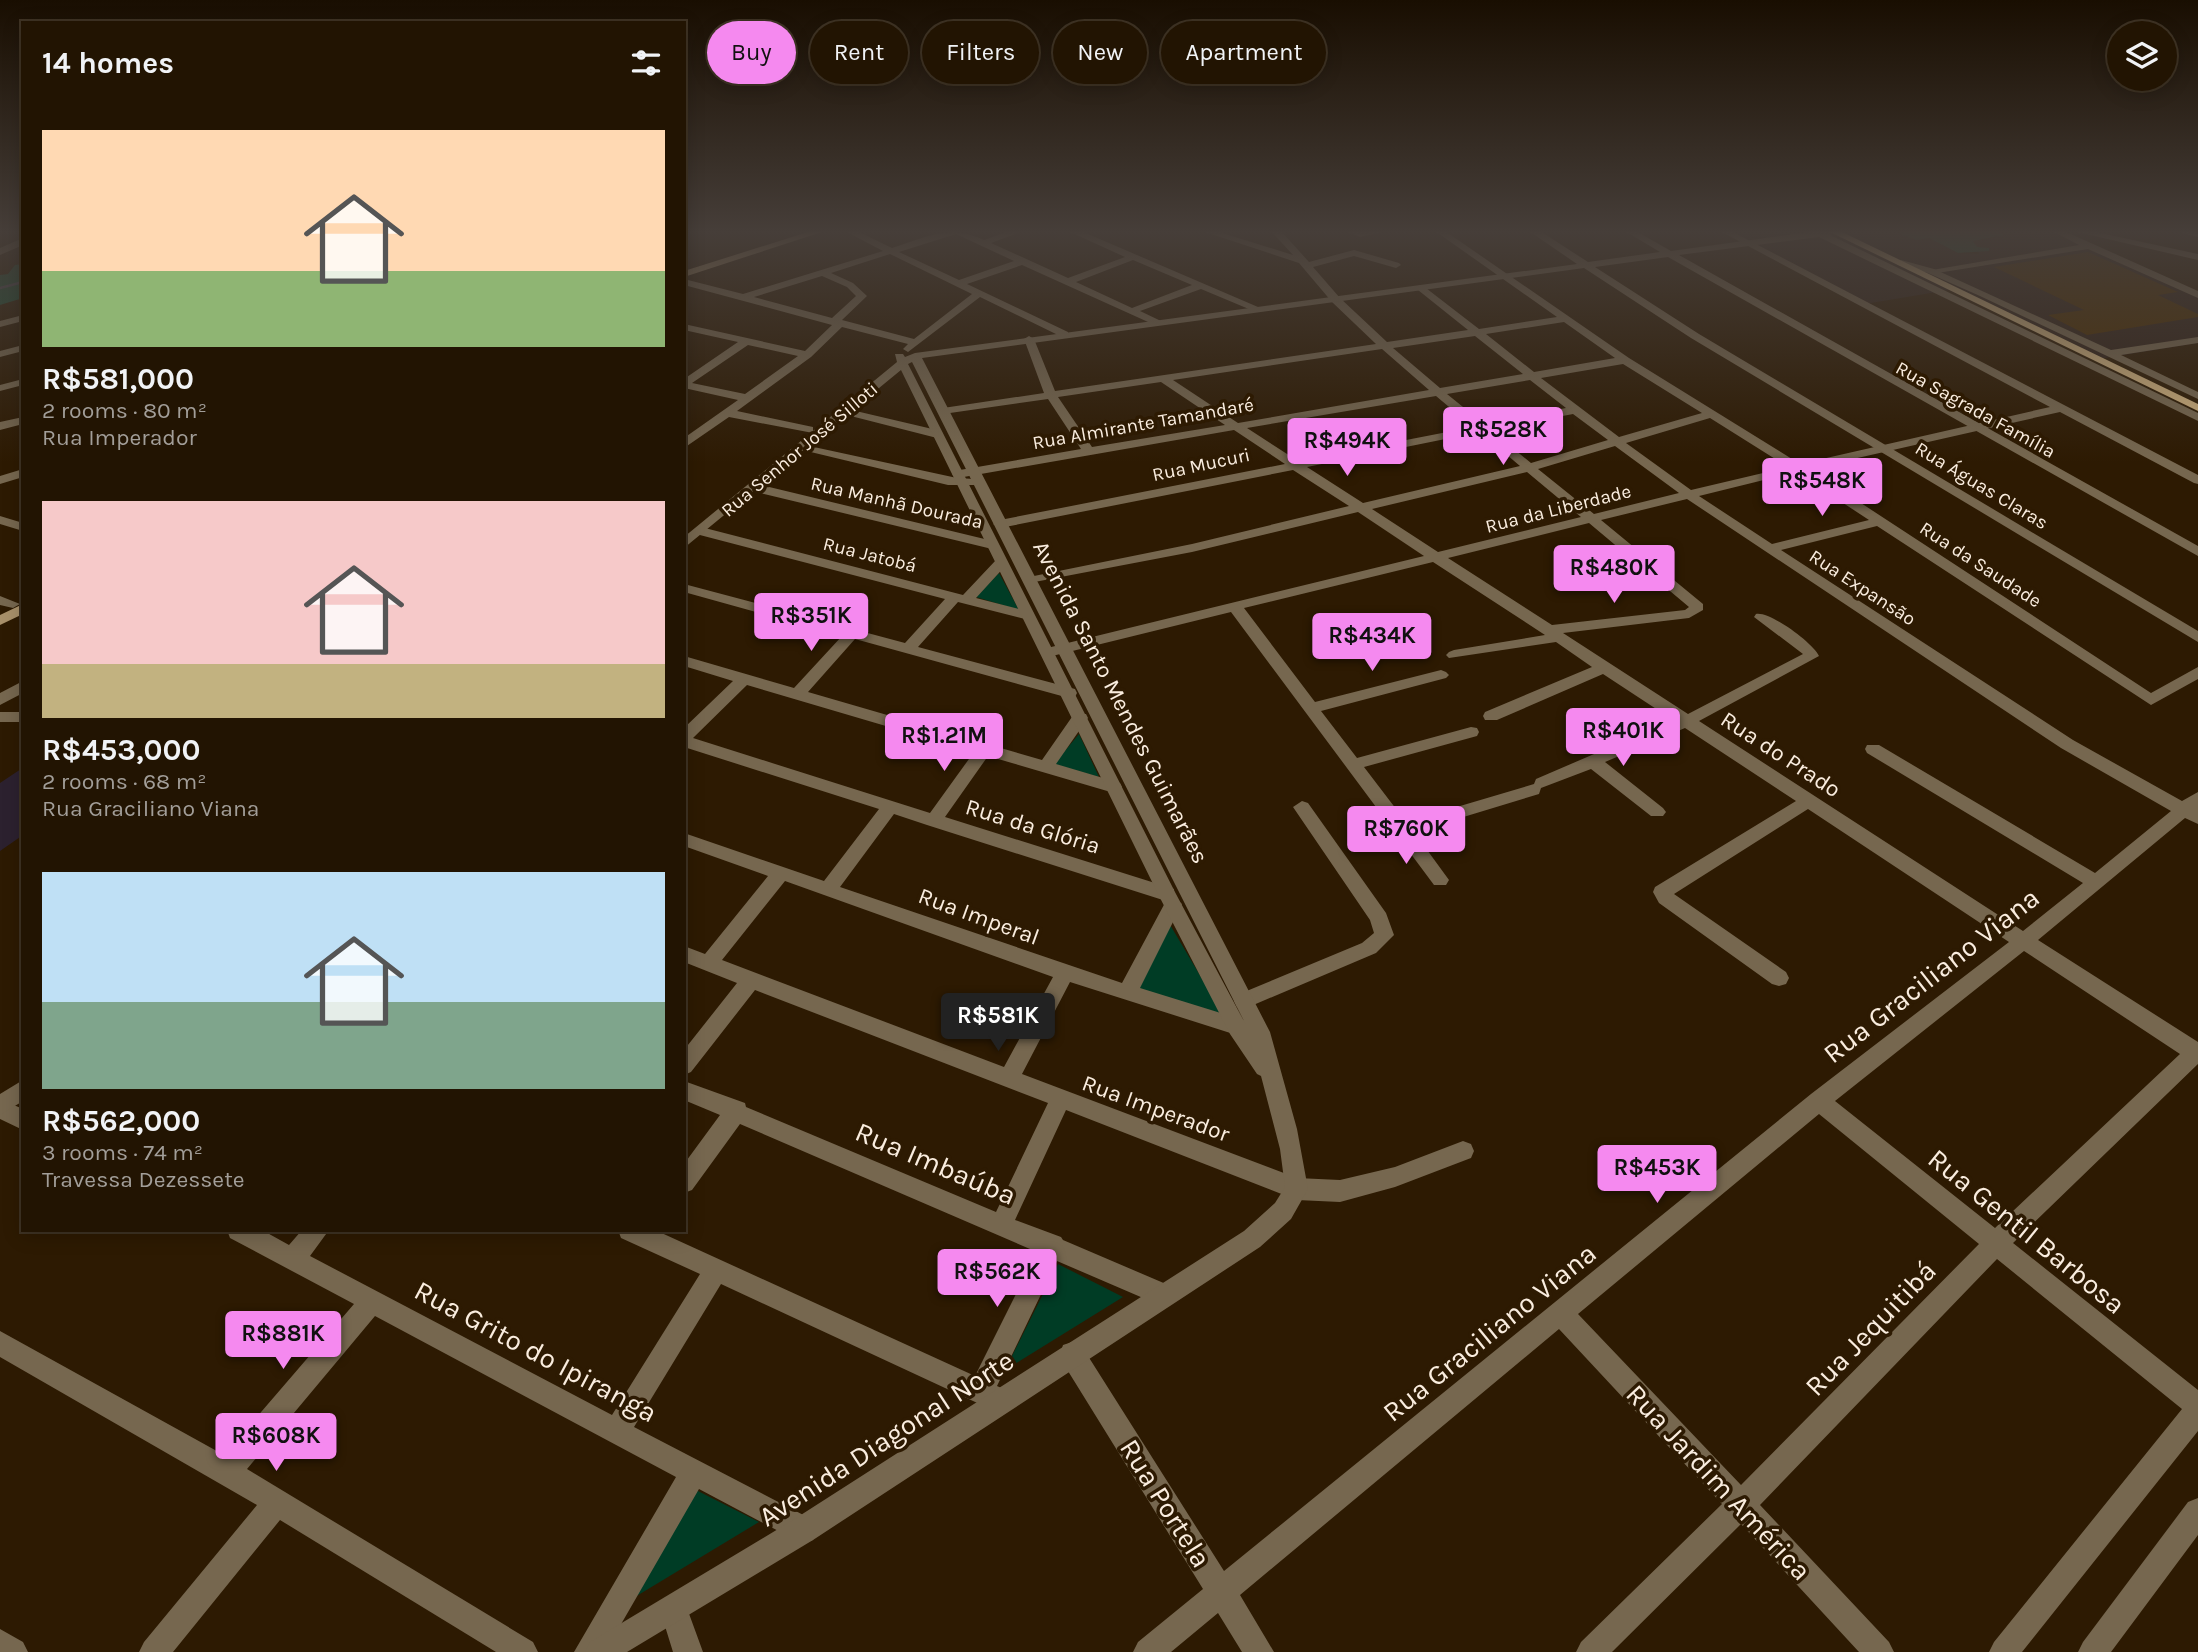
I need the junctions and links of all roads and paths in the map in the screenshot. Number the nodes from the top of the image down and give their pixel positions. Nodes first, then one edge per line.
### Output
1 (780, 308) edge
2 (850, 308) edge
3 (961, 308) edge
4 (1010, 308) edge
5 (1126, 308) edge
6 (1140, 308) edge
7 (1256, 308) edge
8 (1274, 308) edge
9 (1344, 308) edge
10 (1448, 308) edge
11 (1550, 308) edge
12 (1651, 308) edge
13 (1763, 308) edge
14 (1871, 308) edge
15 (1975, 308) edge
16 (1990, 308) edge
17 (1997, 308) edge
18 (2003, 308) edge
19 (1260, 310) junction
20 (1132, 311) junction
21 (1998, 312) junction
22 (21, 319) edge
23 (1566, 319) junction
24 (836, 323) junction
25 (1157, 323) junction
26 (0, 324) edge
27 (2014, 327) junction
28 (686, 328) edge
29 (1479, 332) junction
30 (1064, 334) junction
31 (1029, 339) junction
32 (2198, 340) edge
33 (747, 341) junction
34 (1385, 347) junction
35 (2198, 348) edge
36 (21, 349) edge
37 (908, 353) junction
38 (0, 354) edge
39 (807, 355) junction
40 (2102, 359) junction
41 (1625, 360) junction
42 (686, 365) edge
43 (705, 370) junction
44 (1532, 375) junction
45 (1162, 378) junction
46 (21, 383) edge
47 (686, 383) edge
48 (686, 384) edge
49 (0, 388) edge
50 (1435, 391) junction
51 (1050, 394) junction
52 (2198, 396) edge
53 (746, 398) junction
54 (2198, 407) edge
55 (2062, 408) junction
56 (1575, 410) junction
57 (844, 411) junction
58 (943, 411) junction
59 (727, 412) junction
60 (1711, 414) junction
61 (2198, 417) edge
62 (21, 421) edge
63 (0, 426) edge
64 (1236, 427) junction
65 (1973, 427) junction
66 (1482, 429) junction
67 (809, 430) junction
68 (937, 434) junction
69 (686, 443) edge
70 (1618, 443) junction
71 (1884, 447) junction
72 (800, 448) junction
73 (1088, 451) junction
74 (1294, 464) junction
75 (21, 465) edge
76 (1530, 467) junction
77 (1800, 468) junction
78 (0, 471) edge
79 (21, 474) edge
80 (968, 477) junction
81 (0, 480) edge
82 (2198, 480) edge
83 (753, 487) junction
84 (1689, 495) junction
85 (1362, 508) junction
86 (1592, 519) junction
87 (1, 521) edge
88 (1881, 521) junction
89 (1000, 524) junction
90 (21, 526) edge
91 (686, 529) edge
92 (701, 531) junction
93 (686, 542) edge
94 (992, 545) junction
95 (1771, 548) junction
96 (2198, 552) edge
97 (1440, 557) junction
98 (1002, 563) junction
99 (1029, 581) junction
100 (686, 589) edge
101 (961, 597) junction
102 (12, 604) edge
103 (1236, 608) junction
104 (1029, 616) junction
105 (1761, 617) dead end
106 (0, 621) edge
107 (1555, 633) junction
108 (851, 635) junction
109 (2198, 637) edge
110 (908, 649) junction
111 (1065, 649) junction
112 (1048, 652) junction
113 (1454, 655) dead end
114 (686, 662) edge
115 (1607, 666) junction
116 (2198, 672) edge
117 (1441, 675) dead end
118 (744, 679) junction
119 (21, 687) edge
120 (1069, 693) junction
121 (797, 695) junction
122 (0, 700) edge
123 (1312, 708) junction
124 (1491, 716) dead end
125 (21, 717) edge
126 (0, 718) edge
127 (1080, 718) junction
128 (1688, 720) junction
129 (1471, 732) dead end
130 (686, 737) edge
131 (686, 740) edge
132 (985, 748) junction
133 (1872, 749) dead end
134 (1592, 761) junction
135 (1354, 764) junction
136 (1046, 766) junction
137 (1114, 787) junction
138 (1810, 800) junction
139 (1302, 807) dead end
140 (889, 808) junction
141 (2193, 808) edge
142 (1657, 812) dead end
143 (933, 821) junction
144 (1403, 829) junction
145 (686, 840) edge
146 (781, 873) junction
147 (1440, 880) dead end
148 (2096, 882) junction
149 (828, 888) junction
150 (1170, 899) junction
151 (2024, 941) junction
152 (686, 955) edge
153 (709, 963) junction
154 (1065, 973) junction
155 (1779, 978) dead end
156 (751, 980) junction
157 (1127, 993) junction
158 (1244, 1001) junction
159 (1237, 1028) junction
160 (1260, 1031) junction
161 (2197, 1053) edge
162 (686, 1063) edge
163 (1270, 1076) junction
164 (1008, 1080) junction
165 (21, 1090) edge
166 (686, 1091) edge
167 (1060, 1100) junction
168 (1819, 1101) junction
169 (0, 1107) edge
170 (737, 1110) junction
171 (21, 1119) edge
172 (1463, 1152) dead end
173 (686, 1180) edge
174 (1297, 1189) junction
175 (1002, 1224) junction
176 (242, 1232) edge
177 (316, 1232) edge
178 (641, 1233) edge
179 (1995, 1244) junction
180 (1053, 1245) junction
181 (293, 1258) junction
182 (716, 1270) junction
183 (1164, 1295) junction
184 (373, 1300) junction
185 (1560, 1312) junction
186 (0, 1343) edge
187 (1072, 1354) junction
188 (991, 1396) junction
189 (2198, 1408) edge
190 (617, 1431) junction
191 (228, 1472) junction
192 (694, 1472) junction
193 (277, 1502) junction
194 (1741, 1505) junction
195 (2198, 1512) edge
196 (803, 1531) junction
197 (1221, 1591) junction
198 (674, 1610) junction
199 (0, 1643) edge
200 (13, 1652) edge
201 (154, 1652) edge
202 (523, 1652) edge
203 (589, 1652) edge
204 (600, 1652) edge
205 (688, 1652) edge
206 (1148, 1652) edge
207 (1259, 1652) edge
208 (1591, 1652) edge
209 (1879, 1652) edge
210 (2004, 1652) edge
211 (2093, 1652) edge

1 - 24 street
2 - 24 street
3 - 37 street
4 - 30 street
5 - 20 street
6 - 20 street
7 - 19 street
8 - 19 street
9 - 34 street
10 - 29 street, Rua Expansão
11 - 23 street, Rua da Saudade
12 - 71 street, Rua Águas Claras
13 - 65 street, Rua Sagrada Família
14 - 55 street
15 - 27 street
16 - 21 main road
17 - 40 main road
18 - 40 street
19 - 25 street
20 - 25 street
21 - 27 main road
21 - 40 main road
22 - 26 street
23 - 29 street
23 - 41 street, Rua da Saudade
24 - 37 street
24 - 39 street
25 - 30 street
27 - 40 street
28 - 33 street
29 - 34 street
29 - 44 street, Rua Expansão
30 - 31 street
31 - 37 street
31 - 51 street
32 - 40 street
33 - 39 street
33 - 43 street
34 - 45 street
34 - 50 street
35 - 40 street
36 - 38 street
37 - 57 street, Rua Senhor José Silloti
37 - 58 street, Avenida Santo Mendes Guimarães
37 - 67 street, Rua Senhor José Silloti
37 - 68 street, Avenida Santo Mendes Guimarães
39 - 53 street
40 - 52 street
40 - 54 main road
40 - 61 street
41 - 44 street, Rua Almirante Tamandaré
41 - 60 street, Rua da Saudade
42 - 43 street
43 - 47 street
44 - 50 street, Rua Almirante Tamandaré
44 - 56 street, Rua Expansão
45 - 51 street
45 - 64 street, Rua do Prado
46 - 49 street
48 - 53 street
50 - 64 street, Rua Almirante Tamandaré
50 - 66 street
51 - 58 street
51 - 73 street
53 - 59 street
55 - 65 street, Rua da Liberdade
55 - 82 street
56 - 66 street, Rua Mucuri
56 - 70 street, Rua Expansão
57 - 68 street
57 - 72 street, Rua Senhor José Silloti
58 - 80 street, Avenida Santo Mendes Guimarães
59 - 67 street
59 - 69 street
60 - 70 street
60 - 77 street, Rua da Saudade
62 - 63 street
64 - 73 street, Rua Almirante Tamandaré
64 - 74 street, Rua do Prado
65 - 71 street, Rua da Liberdade
65 - 96 street, Rua Sagrada Família
66 - 74 street, Rua Mucuri
66 - 76 street
67 - 91 street, Rua Senhor José Silloti
68 - 80 street, Avenida Santo Mendes Guimarães
70 - 76 street
70 - 84 street, Rua Expansão
71 - 77 street, Rua da Liberdade
71 - 109 street, Rua Águas Claras
72 - 80 street
72 - 83 street, Rua Senhor José Silloti
73 - 80 street, Rua Almirante Tamandaré
74 - 85 street, Rua do Prado
74 - 89 street, Rua Mucuri
75 - 78 street
76 - 85 street
76 - 86 street
77 - 84 street, Rua da Liberdade
77 - 88 street, Rua da Saudade
79 - 81 street
80 - 89 street, Avenida Santo Mendes Guimarães
80 - 94 street, Avenida Santo Mendes Guimarães
83 - 92 street, Rua Senhor José Silloti
83 - 94 street, Rua Manhã Dourada
84 - 86 street, Rua da Liberdade
84 - 95 street, Rua Expansão
85 - 97 street, Rua do Prado
85 - 99 street
86 - 97 street, Rua da Liberdade
86 - 107 street
87 - 90 street
88 - 95 street
88 - 116 street, Rua da Saudade
89 - 99 street, Avenida Santo Mendes Guimarães
92 - 93 street, Rua Senhor José Silloti
92 - 101 street, Rua Jatobá
94 - 98 street, Avenida Santo Mendes Guimarães
95 - 141 street, Rua Expansão
97 - 103 street, Rua da Liberdade
97 - 107 street, Rua do Prado
98 - 101 street
98 - 104 street, Avenida Santo Mendes Guimarães
99 - 111 street, Avenida Santo Mendes Guimarães
100 - 108 street
101 - 104 street, Rua Jatobá
101 - 110 street
102 - 106 main road
103 - 111 street, Rua da Liberdade
103 - 123 street
104 - 112 street, Avenida Santo Mendes Guimarães
105 - 128 street
107 - 113 street
107 - 115 street, Rua do Prado
108 - 110 street
108 - 121 street
110 - 120 street
111 - 112 street, Rua da Liberdade
111 - 158 street, Avenida Santo Mendes Guimarães
112 - 120 street, Avenida Santo Mendes Guimarães
114 - 118 street
115 - 124 street
115 - 128 street, Rua do Prado
117 - 123 street
118 - 121 street
118 - 130 street
119 - 122 street
120 - 127 street, Avenida Santo Mendes Guimarães
121 - 132 street
123 - 135 street
125 - 126 street
127 - 136 street
127 - 137 street, Avenida Santo Mendes Guimarães
128 - 134 street
128 - 138 street, Rua do Prado
129 - 135 street
131 - 140 street, Rua da Glória
132 - 136 street
132 - 143 street
133 - 148 street
134 - 142 street
134 - 144 street
135 - 144 street
136 - 137 street
137 - 150 street, Avenida Santo Mendes Guimarães
138 - 151 street, Rua do Prado
138 - 155 street
139 - 158 street
140 - 143 street, Rua da Glória
140 - 149 street
141 - 148 street, Rua Graciliano Viana
143 - 150 street, Rua da Glória
144 - 147 street
145 - 146 street, Rua Imperal
146 - 149 street, Rua Imperal
146 - 153 street
148 - 151 street, Rua Graciliano Viana
149 - 154 street, Rua Imperal
150 - 157 street
150 - 159 street, Avenida Santo Mendes Guimarães
151 - 161 street, Rua do Prado
151 - 168 street, Rua Graciliano Viana
152 - 153 street, Rua Imperador
153 - 156 street, Rua Imperador
154 - 157 street, Rua Imperal
154 - 164 street
156 - 162 street
156 - 164 street, Rua Imperador
157 - 159 street, Rua Imperal
158 - 160 street, Avenida Santo Mendes Guimarães
159 - 160 street, Rua Imperal
159 - 163 street, Avenida Santo Mendes Guimarães
160 - 163 street, Avenida Santo Mendes Guimarães
161 - 179 street, Rua Jequitibá
163 - 174 street, Avenida Santo Mendes Guimarães
164 - 167 street, Rua Imperador
165 - 169 street
166 - 170 street, Rua Imbaúba
167 - 174 street, Rua Imperador
167 - 175 street
168 - 179 street, Rua Gentil Barbosa
168 - 185 street, Rua Graciliano Viana
169 - 171 street
170 - 173 street
170 - 175 street, Rua Imbaúba
172 - 174 street, Rua Imperador
174 - 183 street, Avenida Diagonal Norte
175 - 180 street, Rua Imbaúba
176 - 181 street, Rua Grito do Ipiranga
177 - 181 street
178 - 182 street
179 - 189 street, Rua Gentil Barbosa
179 - 194 street, Rua Jequitibá
180 - 183 street, Rua Imbaúba
180 - 188 street
181 - 184 street, Rua Grito do Ipiranga
182 - 188 street
182 - 190 street
183 - 187 street, Avenida Diagonal Norte
184 - 190 street, Rua Grito do Ipiranga
184 - 191 street
185 - 194 street, Rua Jardim América
185 - 197 street, Rua Graciliano Viana
186 - 191 street
187 - 188 street, Avenida Diagonal Norte
187 - 197 street, Rua Portela
188 - 196 street, Avenida Diagonal Norte
189 - 210 street
190 - 192 street, Rua Grito do Ipiranga
191 - 193 street
192 - 196 street, Rua Grito do Ipiranga
192 - 203 street
193 - 201 street
193 - 202 street
194 - 208 street, Rua Jequitibá
194 - 209 street, Rua Jardim América
195 - 211 street
196 - 198 street, Avenida Diagonal Norte
197 - 206 street, Rua Graciliano Viana
197 - 207 street, Rua Portela
198 - 204 street, Avenida Diagonal Norte
198 - 205 street
199 - 200 street

